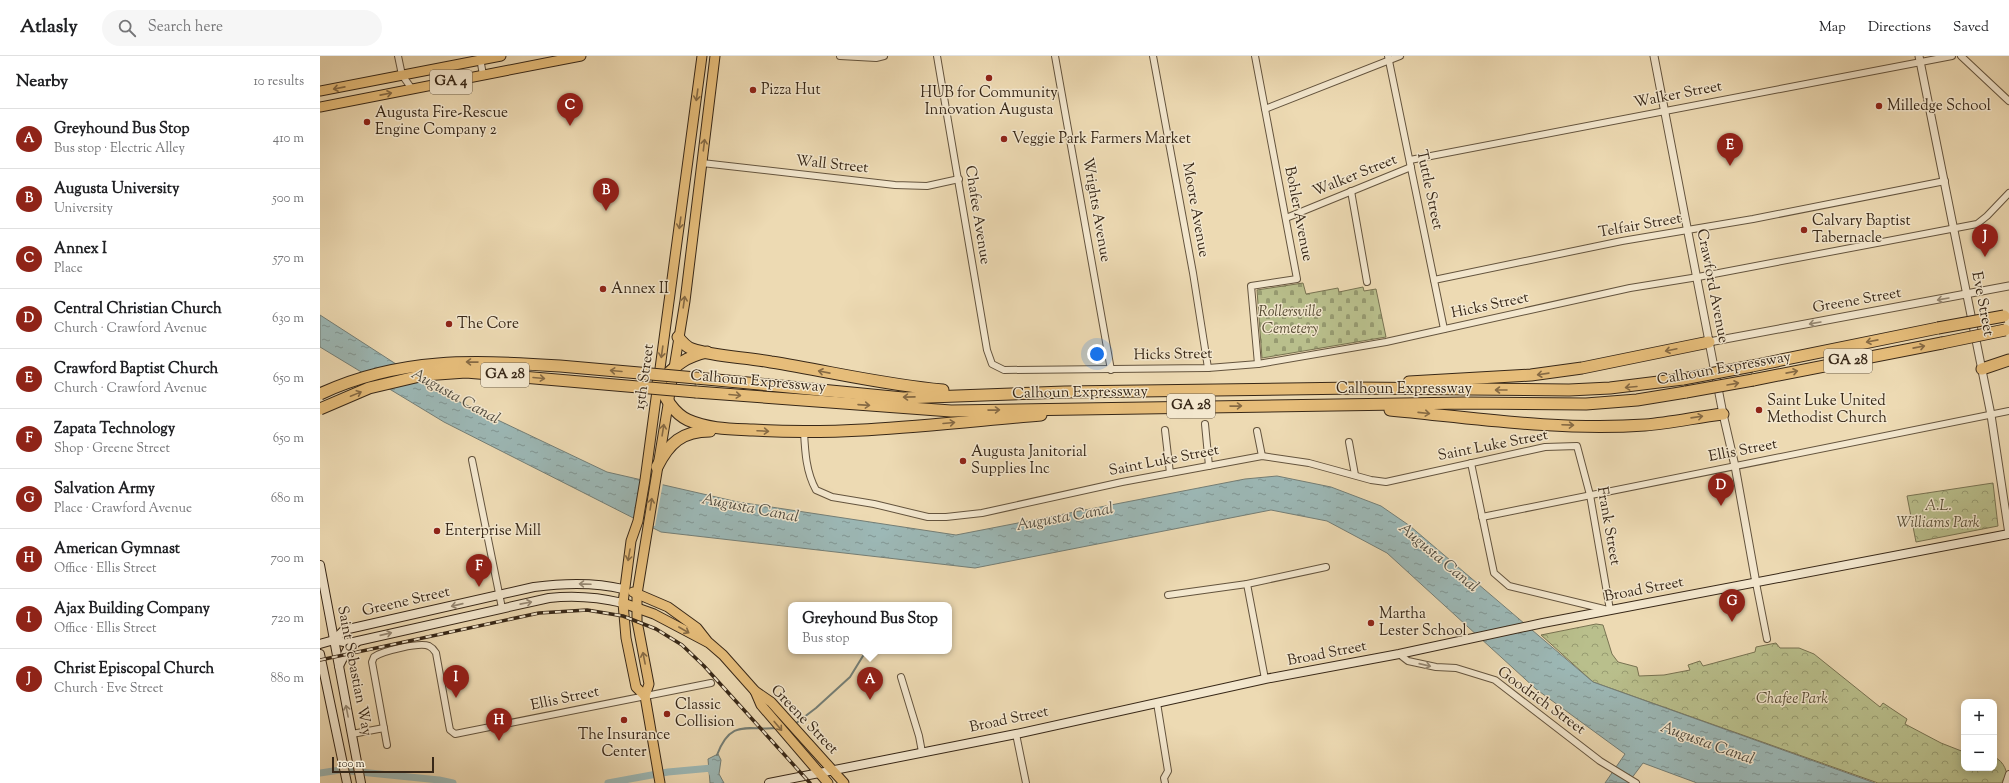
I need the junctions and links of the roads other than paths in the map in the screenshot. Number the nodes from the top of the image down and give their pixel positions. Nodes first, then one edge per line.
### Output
1 (398, 56) edge
2 (501, 56) edge
3 (581, 56) edge
4 (715, 56) edge
5 (840, 56) edge
6 (884, 56) edge
7 (937, 56) edge
8 (1055, 56) edge
9 (1153, 56) edge
10 (1255, 56) edge
11 (1400, 56) edge
12 (1654, 56) edge
13 (1952, 56) edge
14 (1961, 56) edge
15 (480, 58) edge
16 (701, 58) edge
17 (1388, 58) edge
18 (1919, 59) edge
19 (483, 75) junction
20 (402, 76) junction
21 (360, 84) junction
22 (412, 89) junction
23 (320, 92) edge
24 (362, 99) junction
25 (2009, 101) edge
26 (320, 107) edge
27 (1265, 109) junction
28 (1665, 111) junction
29 (1410, 160) junction
30 (702, 163) junction
31 (1411, 167) junction
32 (959, 180) junction
33 (1945, 181) junction
34 (1351, 191) junction
35 (2009, 193) edge
36 (1286, 218) junction
37 (1954, 228) junction
38 (1689, 231) junction
39 (1698, 277) junction
40 (1434, 280) junction
41 (1367, 282) dead end
42 (2009, 286) edge
43 (1966, 295) junction
44 (2006, 315) edge
45 (2007, 329) edge
46 (1444, 330) junction
47 (678, 337) junction
48 (1709, 342) junction
49 (707, 352) junction
50 (2009, 360) edge
51 (1258, 364) junction
52 (1208, 368) junction
53 (673, 369) junction
54 (1982, 369) junction
55 (1004, 370) joint
56 (1111, 370) junction
57 (658, 383) junction
58 (1270, 390) junction
59 (320, 394) edge
60 (987, 395) junction
61 (668, 400) junction
62 (1330, 404) junction
63 (1150, 407) junction
64 (320, 409) edge
65 (2009, 412) edge
66 (1723, 414) junction
67 (1991, 415) junction
68 (1205, 424) dead end
69 (724, 428) junction
70 (1165, 430) dead end
71 (1257, 431) dead end
72 (804, 432) junction
73 (1349, 442) dead end
74 (1577, 446) joint
75 (1262, 456) junction
76 (472, 460) dead end
77 (1471, 463) junction
78 (1209, 466) junction
79 (1735, 466) junction
80 (657, 467) junction
81 (1170, 473) junction
82 (1355, 476) junction
83 (1590, 495) junction
84 (1482, 517) junction
85 (2009, 534) edge
86 (320, 565) edge
87 (1326, 567) dead end
88 (1756, 583) junction
89 (1247, 584) junction
90 (624, 589) junction
91 (637, 594) junction
92 (499, 595) junction
93 (1168, 595) dead end
94 (623, 603) junction
95 (502, 608) junction
96 (637, 609) junction
97 (1610, 610) junction
98 (1767, 639) dead end
99 (334, 640) junction
100 (362, 640) junction
101 (708, 642) junction
102 (320, 644) edge
103 (320, 654) edge
104 (1399, 654) junction
105 (339, 667) junction
106 (322, 672) edge
107 (901, 677) dead end
108 (1266, 679) junction
109 (711, 683) dead end
110 (755, 690) junction
111 (645, 696) junction
112 (1157, 703) junction
113 (384, 728) junction
114 (352, 734) junction
115 (1016, 734) junction
116 (387, 745) dead end
117 (922, 752) junction
118 (833, 770) junction
119 (818, 773) junction
120 (2009, 774) edge
121 (1634, 782) edge
122 (347, 783) edge
123 (361, 783) edge
124 (660, 783) edge
125 (769, 783) edge
126 (828, 783) edge
127 (844, 783) edge
128 (1026, 783) edge
129 (1165, 783) edge
130 (2006, 783) edge

1 - 20 street
2 - 15 main road, GA 4
3 - 19 main road, GA 4
30 -> 4 main road, 15th Street
5 - 6 street
7 - 32 street, Chafee Avenue
8 - 56 street, Wrights Avenue
9 - 52 street, Moore Avenue
10 - 27 street, Bohler Avenue
11 - 17 street
12 - 28 street, Crawford Avenue
13 - 18 street, Walker Street
14 - 25 street
15 - 19 street
15 - 20 main road, GA 4
16 -> 57 main road, 15th Street
17 - 27 street
17 - 29 street, Tuttle Street
18 - 28 street, Walker Street
18 - 33 street, Eve Street
19 - 22 main road, GA 4
20 - 21 main road, GA 4
20 - 22 street
21 -> 23 main road, GA 4
21 - 24 main road
24 -> 22 main road, GA 4
24 - 26 main road, GA 4
27 - 36 street, Bohler Avenue
28 - 29 street, Walker Street
28 - 38 street, Crawford Avenue
29 - 31 street, Tuttle Street
30 - 32 street, Wall Street
47 -> 30 main road, 15th Street
31 - 34 street, Walker Street
31 - 40 street, Tuttle Street
32 - 55 street, Chafee Avenue
33 - 37 street, Eve Street
33 - 38 street, Telfair Street
34 - 36 street, Walker Street
34 - 41 street
35 - 37 street, Hicks Street
36 - 51 street, Bohler Avenue
37 - 39 street, Hicks Street
37 - 43 street, Eve Street
38 - 39 street, Crawford Avenue
38 - 40 street, Telfair Street
39 - 46 street, Hicks Street
39 - 48 street, Crawford Avenue
40 - 46 street, Tuttle Street
42 - 43 street, Greene Street
43 -> 48 street, Greene Street
43 - 54 street, Eve Street
44 -> 58 highway, Calhoun Expressway / GA 28, bridge
62 -> 45 highway, Calhoun Expressway / GA 28, bridge
46 - 51 street, Hicks Street
47 - 49 highway
47 - 53 main road, 15th Street
48 -> 58 highway
48 - 66 street, Crawford Avenue
49 - 53 highway
60 -> 49 highway
50 - 54 highway
51 - 52 street, Hicks Street
52 - 56 street, Hicks Street
53 - 57 highway
53 - 61 main road, 15th Street
54 - 67 street, Eve Street
55 - 56 street, Hicks Street
57 - 61 highway
57 -> 90 main road, 15th Street
58 - 60 highway, Calhoun Expressway / GA 28
60 -> 59 highway, Calhoun Expressway / GA 28, bridge
61 - 69 highway
80 -> 61 main road, 15th Street
63 -> 62 highway, Calhoun Expressway / GA 28
62 -> 66 highway
64 -> 63 highway, Calhoun Expressway / GA 28, bridge
72 -> 63 highway
65 - 67 street, Ellis Street
66 - 79 street, Crawford Avenue
67 - 79 street, Ellis Street
67 - 85 street, Eve Street
68 - 78 street
69 -> 72 highway
69 - 80 highway
70 - 81 street
71 - 75 street
72 - 81 street, Saint Luke Street
73 - 82 street
74 - 77 street, Saint Luke Street
74 - 83 street, Frank Street
75 - 78 street, Saint Luke Street
75 - 82 street, Saint Luke Street
76 - 92 street
77 - 82 street, Saint Luke Street
77 - 84 street
78 - 81 street, Saint Luke Street
79 - 83 street, Ellis Street
79 - 88 street, Crawford Avenue
91 -> 80 main road, 15th Street
83 - 84 street, Ellis Street
83 - 97 street, Frank Street
84 - 97 street
85 - 88 main road, Broad Street
86 - 99 main road, Saint Sebastian Way
87 - 89 street
88 - 97 main road, Broad Street
88 - 98 street, Crawford Avenue
89 - 93 street
89 - 108 street
90 - 91 main road, Greene Street
90 -> 92 main road, Greene Street
90 - 94 main road, 15th Street
91 - 96 main road, 15th Street
91 - 101 main road, Greene Street
92 - 95 street
92 -> 99 main road, Greene Street
95 -> 94 main road, Greene Street
94 - 96 main road, Greene Street
94 - 111 main road, 15th Street
100 -> 95 main road, Greene Street
96 -> 101 main road, Greene Street
111 -> 96 main road, 15th Street
97 - 104 main road, Broad Street
99 - 100 main road, Greene Street
99 - 102 main road, Greene Street
99 - 105 main road, Saint Sebastian Way
100 - 105 main road
101 - 110 main road, Greene Street
103 - 106 main road, Saint Sebastian Way
104 - 108 main road, Broad Street
104 -> 121 street, Goodrich Street
114 -> 105 main road, Saint Sebastian Way
106 - 122 main road, Saint Sebastian Way
107 - 117 street
108 - 112 main road, Broad Street
109 - 111 street, Ellis Street
110 - 118 main road, Greene Street
110 -> 119 main road, Greene Street
111 - 113 street, Ellis Street
111 - 124 main road, 15th Street
112 - 115 main road, Broad Street
112 - 129 street
113 - 114 street
113 - 116 street
114 - 123 main road, Saint Sebastian Way
115 - 117 main road, Broad Street
115 - 128 street
117 - 118 main road, Broad Street
118 - 119 main road, Broad Street
118 - 127 main road, Greene Street
119 - 125 main road, Broad Street
119 - 126 main road, Greene Street
120 - 130 street

